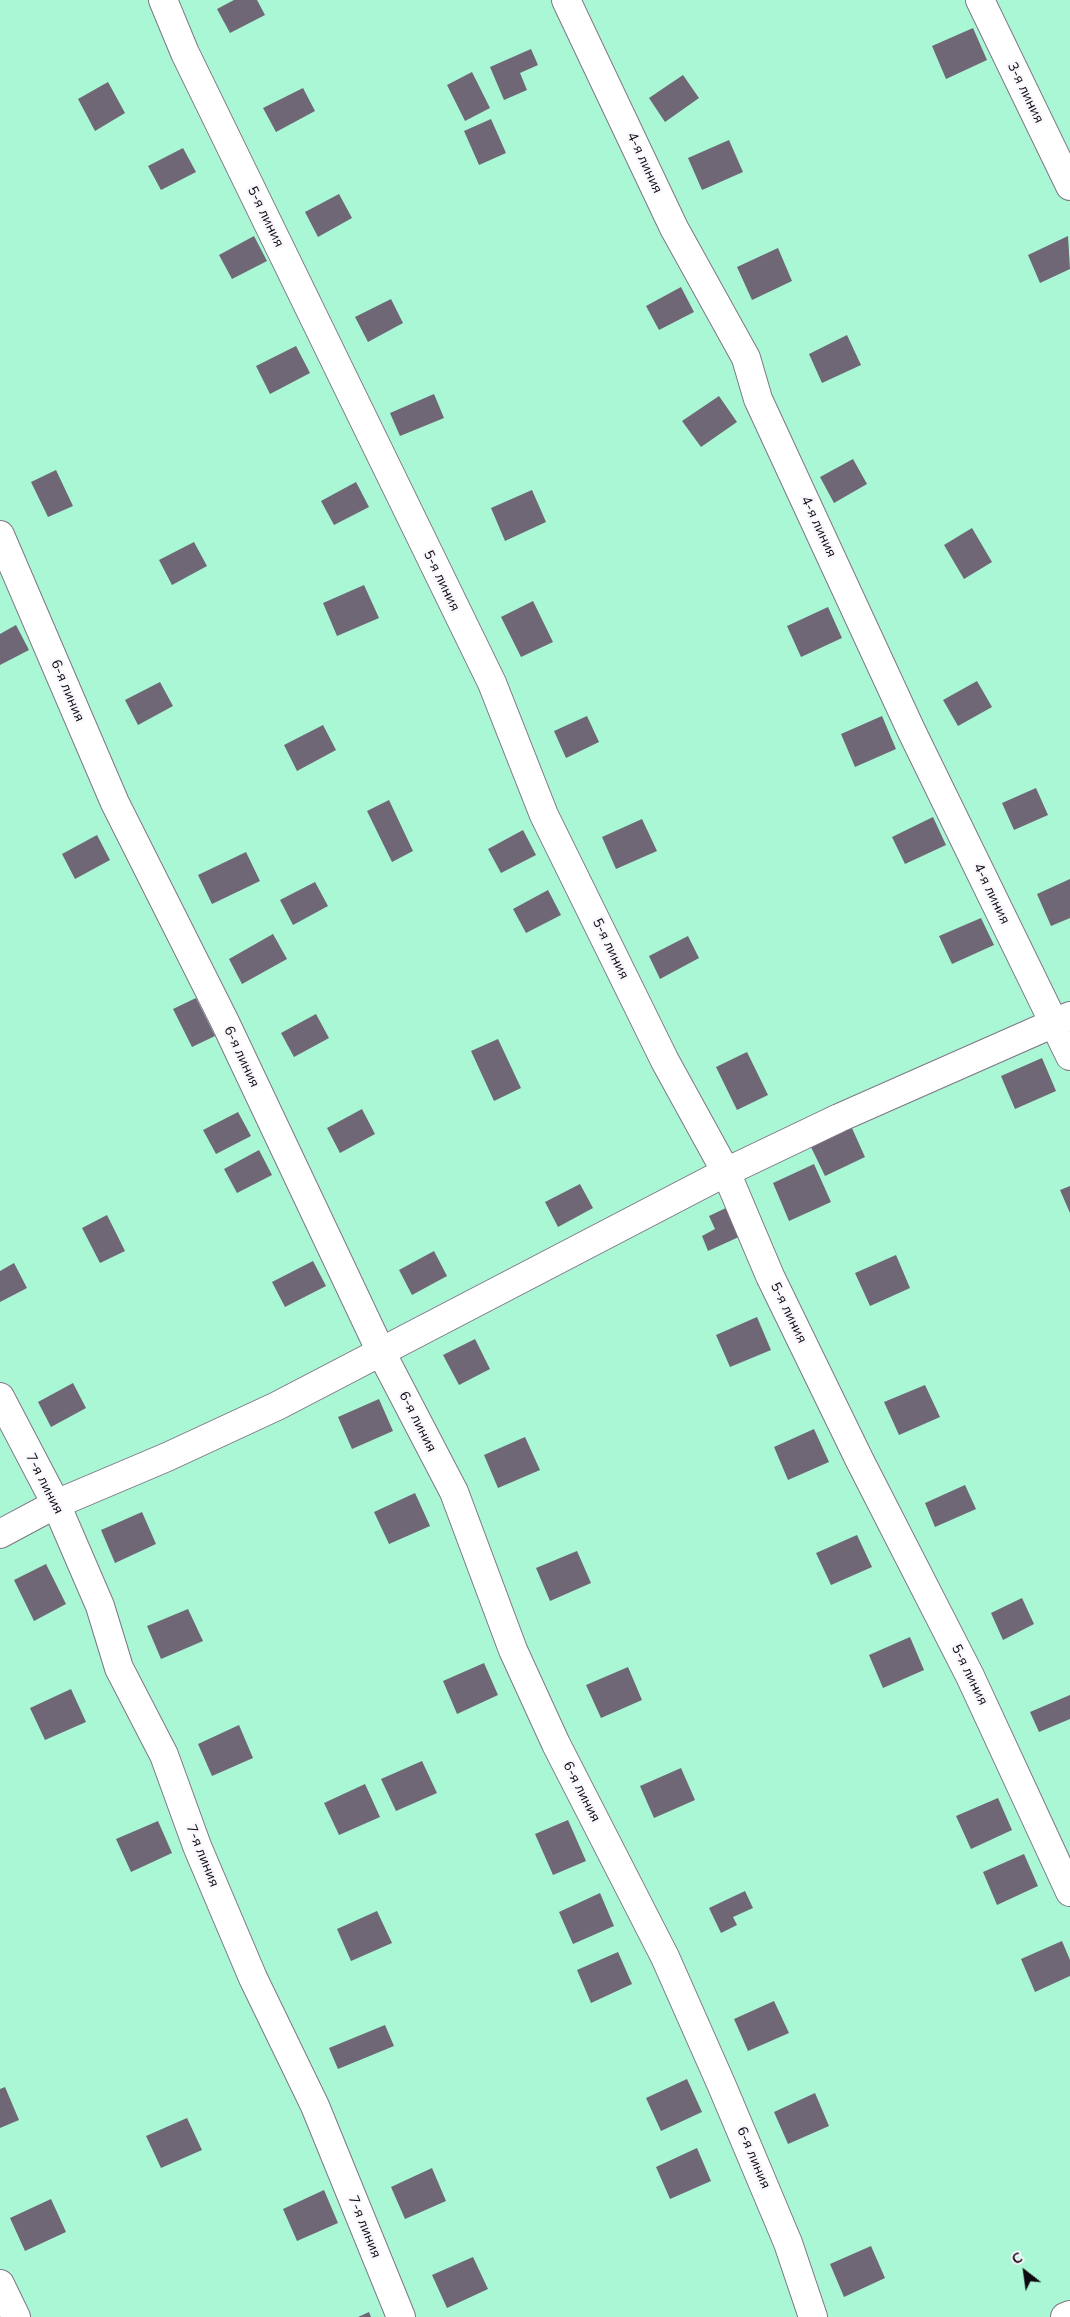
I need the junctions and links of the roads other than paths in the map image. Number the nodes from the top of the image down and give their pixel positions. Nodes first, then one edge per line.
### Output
1 (163, 0) edge
2 (566, 0) edge
3 (980, 0) edge
4 (1070, 186) edge
5 (0, 535) edge
6 (1061, 1020) edge
7 (1070, 1056) edge
8 (726, 1172) junction
9 (381, 1352) junction
10 (0, 1397) edge
11 (56, 1504) junction
12 (0, 1534) edge
13 (1070, 1892) edge
14 (0, 2284) edge
15 (1070, 2315) edge
16 (16, 2317) edge
17 (401, 2317) edge
18 (813, 2317) edge
19 (1065, 2317) edge

1 - 8 street, 5-я линия
2 - 6 street, 4-я линия
3 - 4 street, 3-я линия
5 - 9 street, 6-я линия
6 - 7 street, 4-я линия
6 - 8 street
8 - 9 street
8 - 13 street, 5-я линия
9 - 11 street
9 - 18 street, 6-я линия
10 - 11 street, 7-я линия
11 - 12 street
11 - 17 street, 7-я линия
14 - 16 street
15 - 19 street

